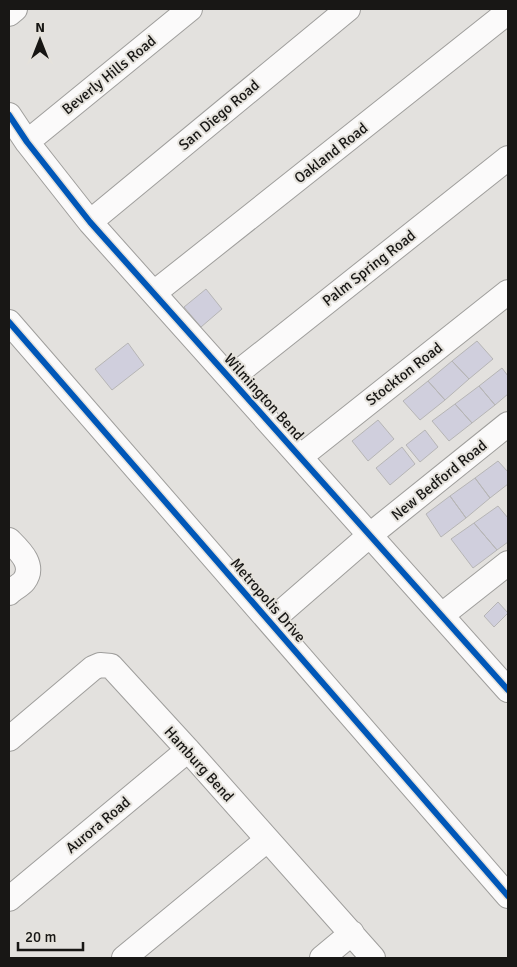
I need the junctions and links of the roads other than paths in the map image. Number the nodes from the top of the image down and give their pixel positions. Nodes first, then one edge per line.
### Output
1 (15, 9) edge
2 (190, 9) edge
3 (348, 9) edge
4 (508, 12) edge
5 (9, 14) edge
6 (9, 116) edge
7 (27, 142) junction
8 (508, 158) edge
9 (90, 222) junction
10 (508, 292) edge
11 (154, 293) junction
12 (9, 322) edge
13 (230, 378) junction
14 (508, 424) edge
15 (300, 457) junction
16 (370, 535) junction
17 (9, 540) edge
18 (508, 563) edge
19 (9, 593) edge
20 (442, 615) junction
21 (271, 621) junction
22 (508, 690) edge
23 (9, 739) edge
24 (188, 750) junction
25 (267, 840) junction
26 (508, 896) edge
27 (9, 899) edge
28 (352, 933) junction
29 (124, 958) edge
30 (322, 958) edge
31 (373, 958) edge

1 - 5 street
2 - 7 street, Beverly Hills Road
3 - 9 street, San Diego Road
4 - 11 street, Oakland Road
6 - 7 street, Wilmington Bend
7 - 9 street, Wilmington Bend
8 - 13 street, Palm Spring Road
9 - 11 street, Wilmington Bend
10 - 15 street, Stockton Road
11 - 13 street, Wilmington Bend
12 - 21 street, Metropolis Drive
13 - 15 street, Wilmington Bend
14 - 16 street, New Bedford Road
15 - 16 street, Wilmington Bend
16 - 20 street, Wilmington Bend
16 - 21 street, New Bedford Road
17 - 19 street
18 - 20 street
20 - 22 street, Wilmington Bend
21 - 26 street, Metropolis Drive
23 - 24 street, Hamburg Bend
24 - 25 street, Hamburg Bend
24 - 27 street, Aurora Road
25 - 28 street, Hamburg Bend
25 - 29 street
28 - 30 street
28 - 31 street, Hamburg Bend

